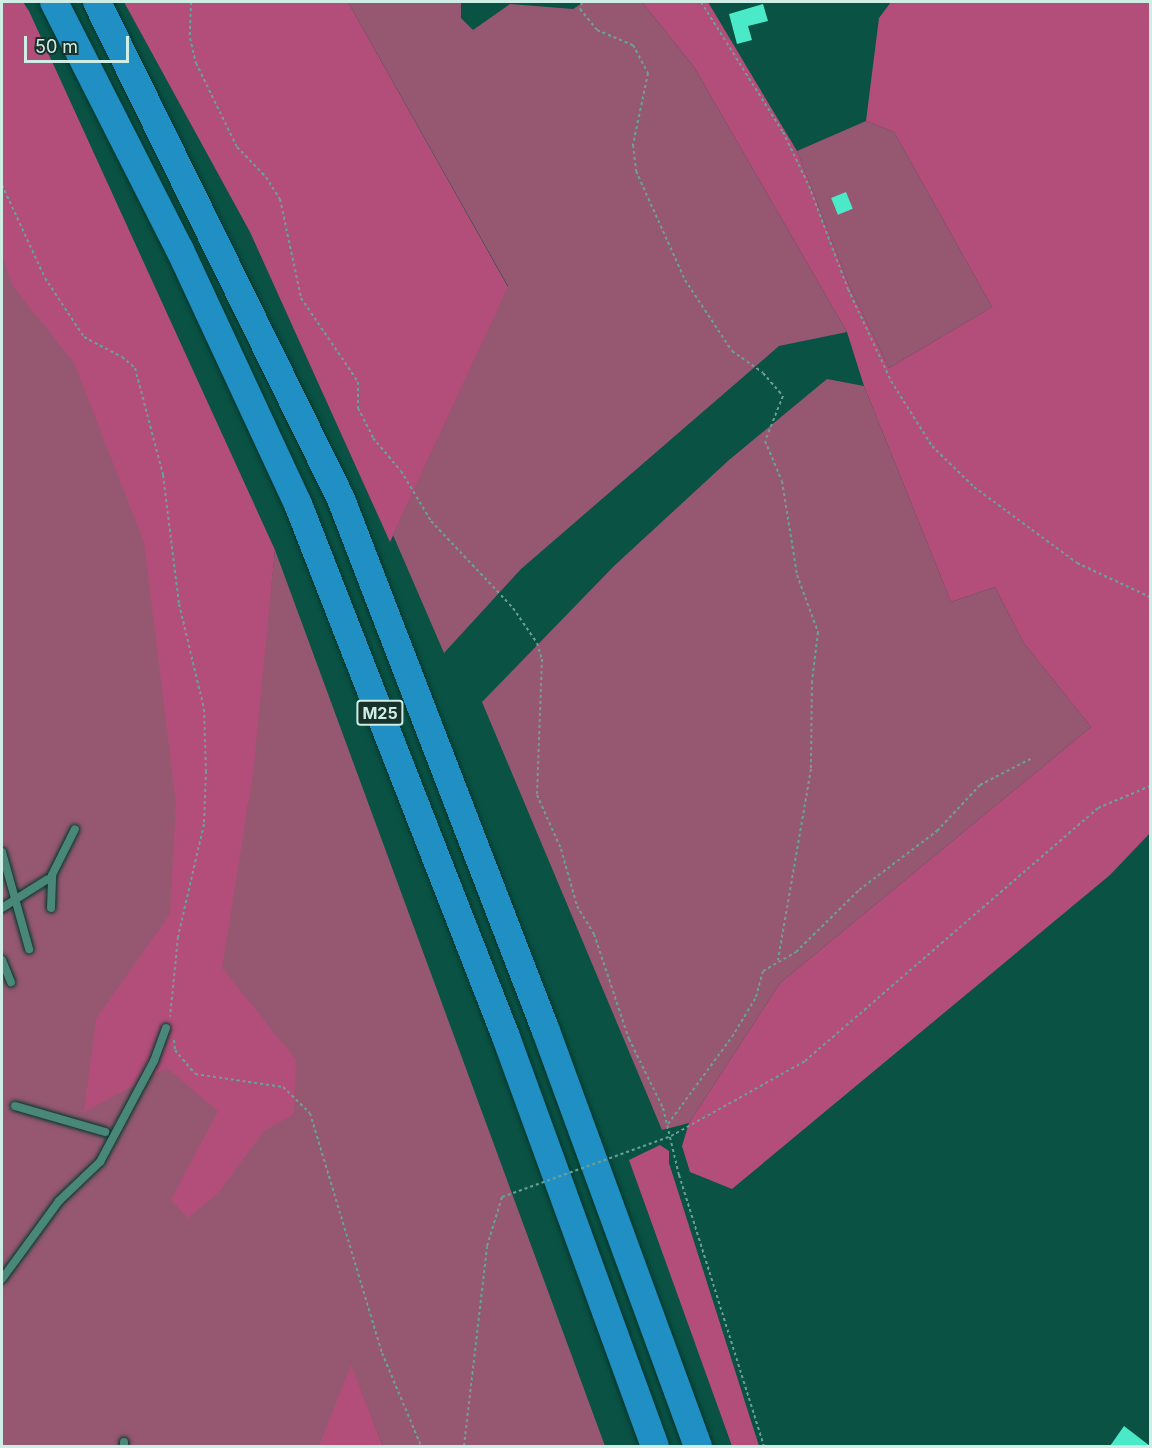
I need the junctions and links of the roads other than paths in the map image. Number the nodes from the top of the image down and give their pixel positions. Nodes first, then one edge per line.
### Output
1 (54, 2) edge
2 (97, 2) edge
3 (75, 829) dead end
4 (2, 852) edge
5 (48, 879) dead end
6 (16, 897) junction
7 (2, 908) edge
8 (51, 908) dead end
9 (29, 949) dead end
10 (2, 960) edge
11 (11, 982) dead end
12 (170, 1026) road end
13 (15, 1106) dead end
14 (105, 1132) dead end
15 (2, 1279) edge
16 (655, 1446) edge
17 (698, 1446) edge

1 - 16 highway, M25
2 - 17 highway, M25
3 - 8 lane
4 - 6 lane
5 - 6 lane
6 - 7 lane
6 - 9 lane
10 - 11 lane
12 - 15 lane
13 - 14 lane

